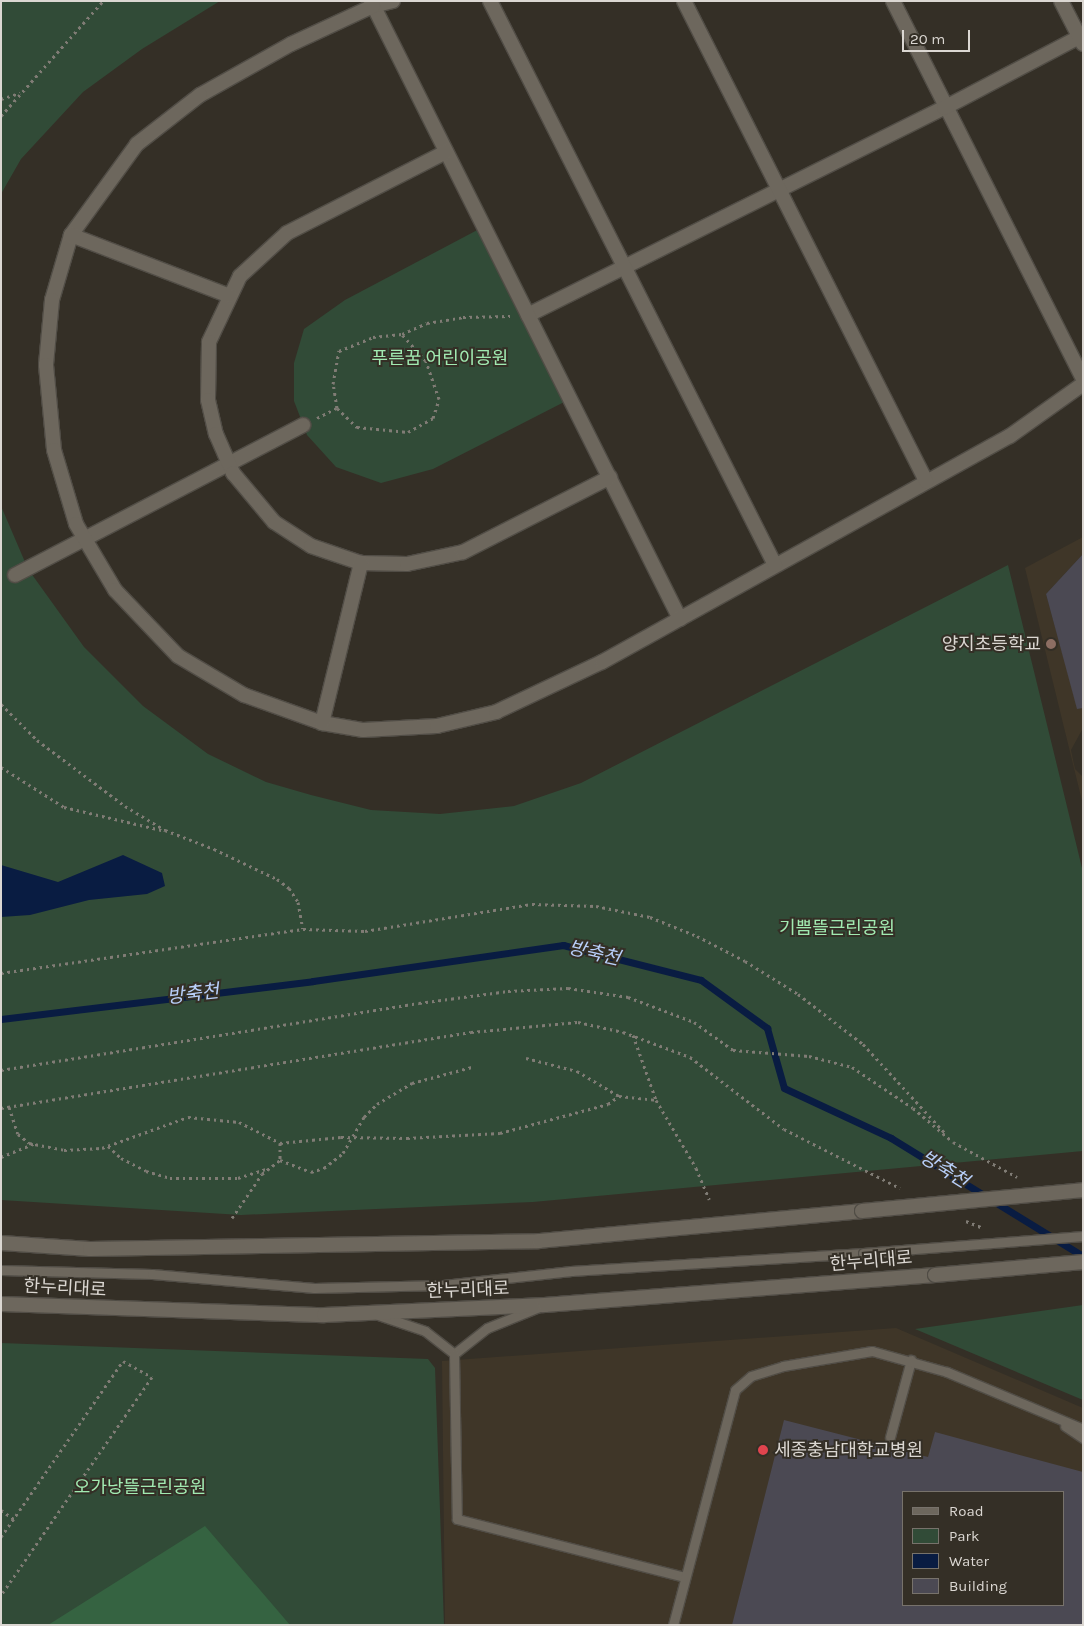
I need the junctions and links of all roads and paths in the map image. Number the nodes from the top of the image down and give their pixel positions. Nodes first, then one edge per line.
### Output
1 (103, 1) edge
2 (393, 1) edge
3 (490, 1) edge
4 (684, 1) edge
5 (892, 1) edge
6 (1060, 1) edge
7 (372, 4) edge
8 (1081, 40) edge
9 (21, 93) junction
10 (1, 99) edge
11 (944, 108) junction
12 (1, 116) edge
13 (446, 152) junction
14 (780, 190) junction
15 (71, 235) junction
16 (624, 267) junction
17 (230, 296) junction
18 (528, 315) junction
19 (402, 334) junction
20 (1083, 379) edge
21 (1083, 384) edge
22 (337, 408) junction
23 (303, 425) joint
24 (229, 464) junction
25 (610, 478) junction
26 (926, 481) junction
27 (85, 539) junction
28 (361, 563) junction
29 (775, 565) junction
30 (16, 575) dead end
31 (680, 619) junction
32 (1, 704) edge
33 (322, 723) junction
34 (1, 767) edge
35 (165, 830) junction
36 (303, 929) junction
37 (1, 974) edge
38 (633, 1035) junction
39 (526, 1058) dead end
40 (472, 1067) dead end
41 (1, 1070) edge
42 (619, 1096) junction
43 (656, 1100) junction
44 (8, 1106) junction
45 (1, 1108) edge
46 (353, 1137) junction
47 (953, 1142) junction
48 (280, 1143) junction
49 (34, 1144) junction
50 (108, 1146) junction
51 (1, 1157) edge
52 (280, 1160) junction
53 (268, 1168) junction
54 (1021, 1179) dead end
55 (902, 1190) dead end
56 (1083, 1190) edge
57 (709, 1199) dead end
58 (232, 1218) dead end
59 (961, 1218) dead end
60 (988, 1230) dead end
61 (1083, 1236) edge
62 (1, 1243) edge
63 (1083, 1262) edge
64 (1, 1270) edge
65 (1, 1304) edge
66 (545, 1306) junction
67 (370, 1313) junction
68 (454, 1354) junction
69 (911, 1360) junction
70 (1052, 1418) junction
71 (1083, 1429) edge
72 (890, 1437) dead end
73 (1083, 1438) edge
74 (1, 1510) edge
75 (14, 1519) junction
76 (1, 1537) edge
77 (685, 1577) junction
78 (1, 1595) edge
79 (673, 1625) edge

1 - 9 path
2 - 7 street
3 - 16 street
4 - 14 street
5 - 11 street
6 - 8 street
7 - 13 street
7 - 15 street
8 - 11 street
9 - 10 path
9 - 12 path
11 - 14 street
11 - 20 street
13 - 17 street
13 - 18 street
14 - 16 street
14 - 26 street
15 - 17 street
15 - 27 street
16 - 18 street
16 - 29 street
17 - 24 street
18 - 19 path
18 - 25 street
19 - 22 path
19 - 22 path
21 - 26 street
22 - 23 path
23 - 24 street
24 - 27 street
24 - 28 street
25 - 28 street
25 - 31 street
26 - 29 street
27 - 30 street
27 - 33 street
28 - 33 street
29 - 31 street
31 - 33 street
32 - 35 path
34 - 35 path
35 - 36 path
36 - 37 path
36 - 47 path
38 - 43 path
38 - 44 path
38 - 55 path
39 - 42 path
40 - 46 path
41 - 47 path
42 - 43 path
42 - 46 path
43 - 57 path
44 - 45 path
44 - 49 path
46 - 48 path
46 - 52 path
47 - 54 path
48 - 50 path
48 - 52 path
49 - 50 path
49 - 51 path
50 - 53 path
52 - 53 path
53 - 58 path
56 - 62 street, bridge
59 - 60 path
61 - 64 lane, bridge
63 - 66 street, 한누리대로, bridge
65 - 67 street, 한누리대로
66 - 67 street, 한누리대로
66 - 68 lane
67 - 68 lane
68 - 77 lane
69 - 70 lane
69 - 72 lane
69 - 77 lane
70 - 71 lane
70 - 73 lane
74 - 75 path
75 - 76 path
75 - 78 path
77 - 79 lane

